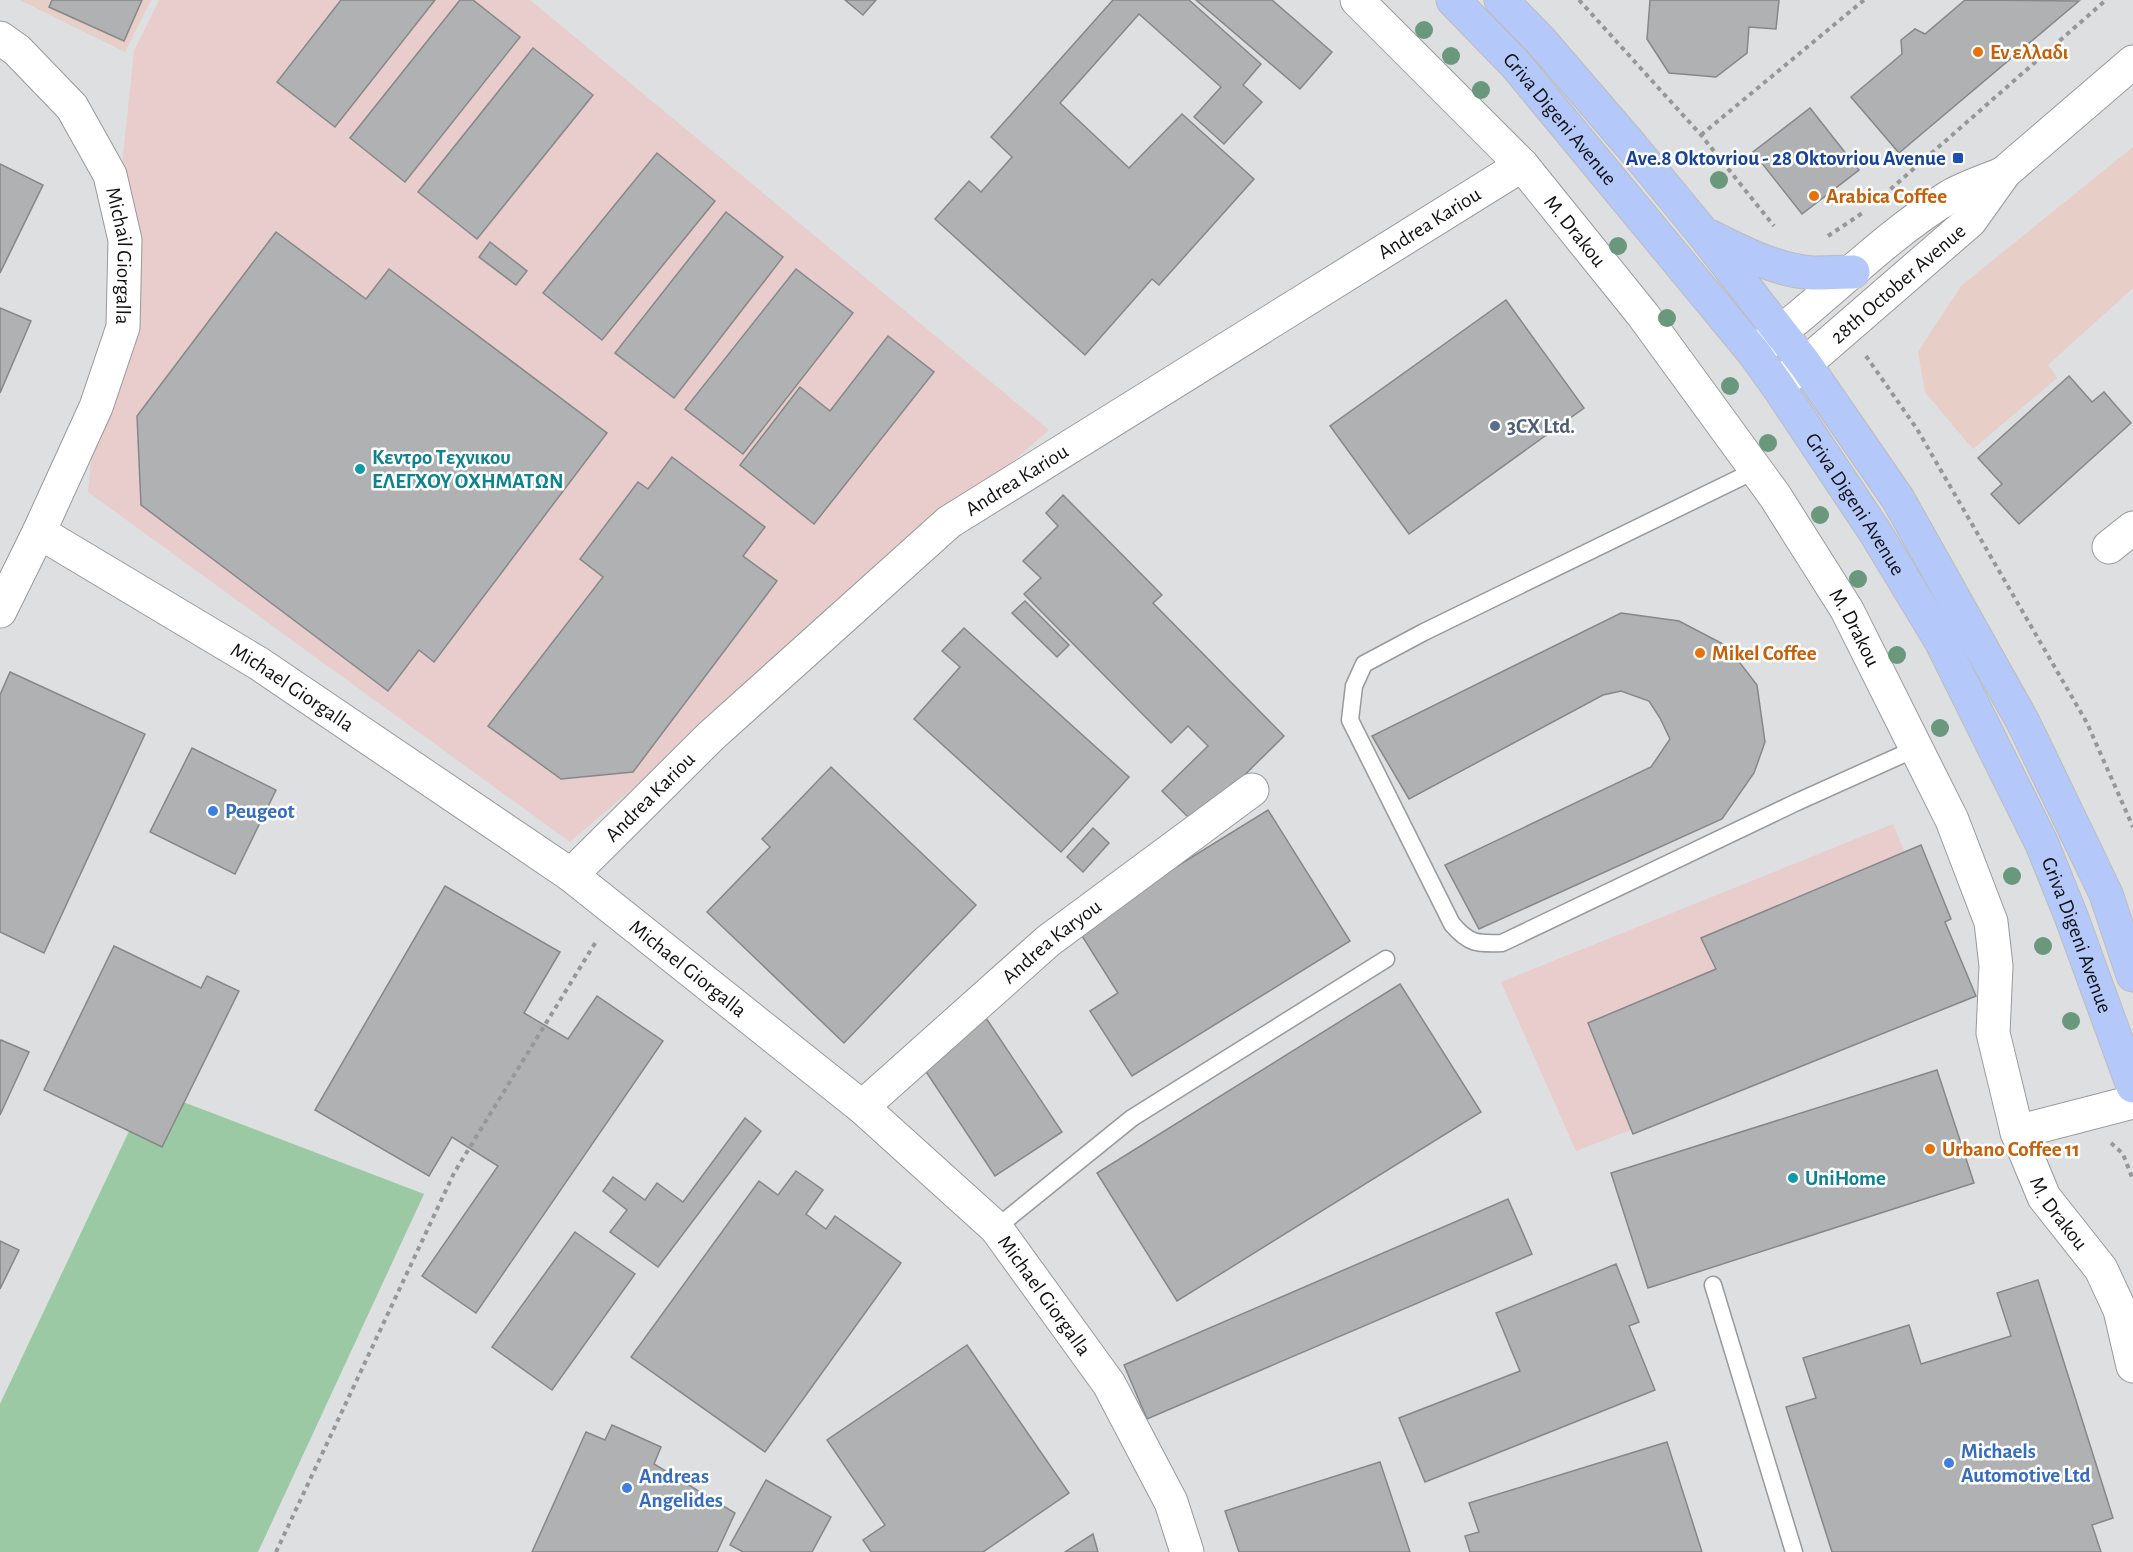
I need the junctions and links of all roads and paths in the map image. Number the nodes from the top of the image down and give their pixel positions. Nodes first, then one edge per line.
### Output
1 (1357, 0) edge
2 (1453, 0) edge
3 (1501, 0) edge
4 (1579, 0) edge
5 (1864, 0) edge
6 (2106, 0) edge
7 (0, 38) edge
8 (2133, 62) edge
9 (1701, 135) junction
10 (1522, 165) junction
11 (2005, 172) junction
12 (1876, 202) dead end
13 (1868, 210) dead end
14 (1702, 232) junction
15 (1779, 233) dead end
16 (1820, 241) dead end
17 (1853, 272) junction
18 (1847, 328) junction
19 (1781, 333) junction
20 (1754, 353) junction
21 (1805, 364) junction
22 (1777, 384) junction
23 (1756, 470) junction
24 (39, 532) junction
25 (0, 610) edge
26 (1917, 748) junction
27 (1252, 790) dead end
28 (2133, 827) edge
29 (571, 875) junction
30 (2106, 894) junction
31 (615, 910) junction
32 (2133, 920) edge
33 (1386, 959) dead end
34 (2133, 975) edge
35 (2133, 1086) edge
36 (2133, 1102) edge
37 (862, 1107) junction
38 (2017, 1131) junction
39 (2104, 1136) dead end
40 (2133, 1180) edge
41 (996, 1228) junction
42 (1713, 1285) dead end
43 (2133, 1366) edge
44 (276, 1552) edge
45 (1187, 1552) edge
46 (1794, 1552) edge

1 - 10 street, M. Drakou
2 - 20 main road, Griva Digeni Avenue
3 - 14 main road, Griva Digeni Avenue
4 - 9 path
5 - 9 path
6 - 12 path
7 - 24 street, Michail Giorgalla
8 - 11 street, 28th October Avenue
9 - 15 path
10 - 23 street, M. Drakou
10 - 29 street, Andrea Kariou
11 - 17 street, 28th October Avenue
11 - 18 street, 28th October Avenue
13 - 16 path
14 - 17 main road
14 - 19 main road, Griva Digeni Avenue
17 - 19 street, 28th October Avenue
18 - 21 street, 28th October Avenue
18 - 28 path
19 - 20 street, 28th October Avenue
19 - 21 main road, Griva Digeni Avenue
20 - 22 main road, Griva Digeni Avenue
21 - 22 street, 28th October Avenue
21 - 30 main road, Griva Digeni Avenue
22 - 35 main road, Griva Digeni Avenue
23 - 26 street, M. Drakou
23 - 26 lane
24 - 25 street, Michail Giorgalla
24 - 29 street, Michael Giorgalla
26 - 38 street, M. Drakou
27 - 37 street, Andrea Karyou
29 - 31 street, Michael Giorgalla
30 - 32 street
30 - 34 main road, Griva Digeni Avenue
31 - 37 street, Michael Giorgalla
31 - 44 path
33 - 41 lane
36 - 38 street
37 - 41 street, Michael Giorgalla
38 - 43 street, M. Drakou
39 - 40 path
41 - 45 street, Michael Giorgalla
42 - 46 lane

